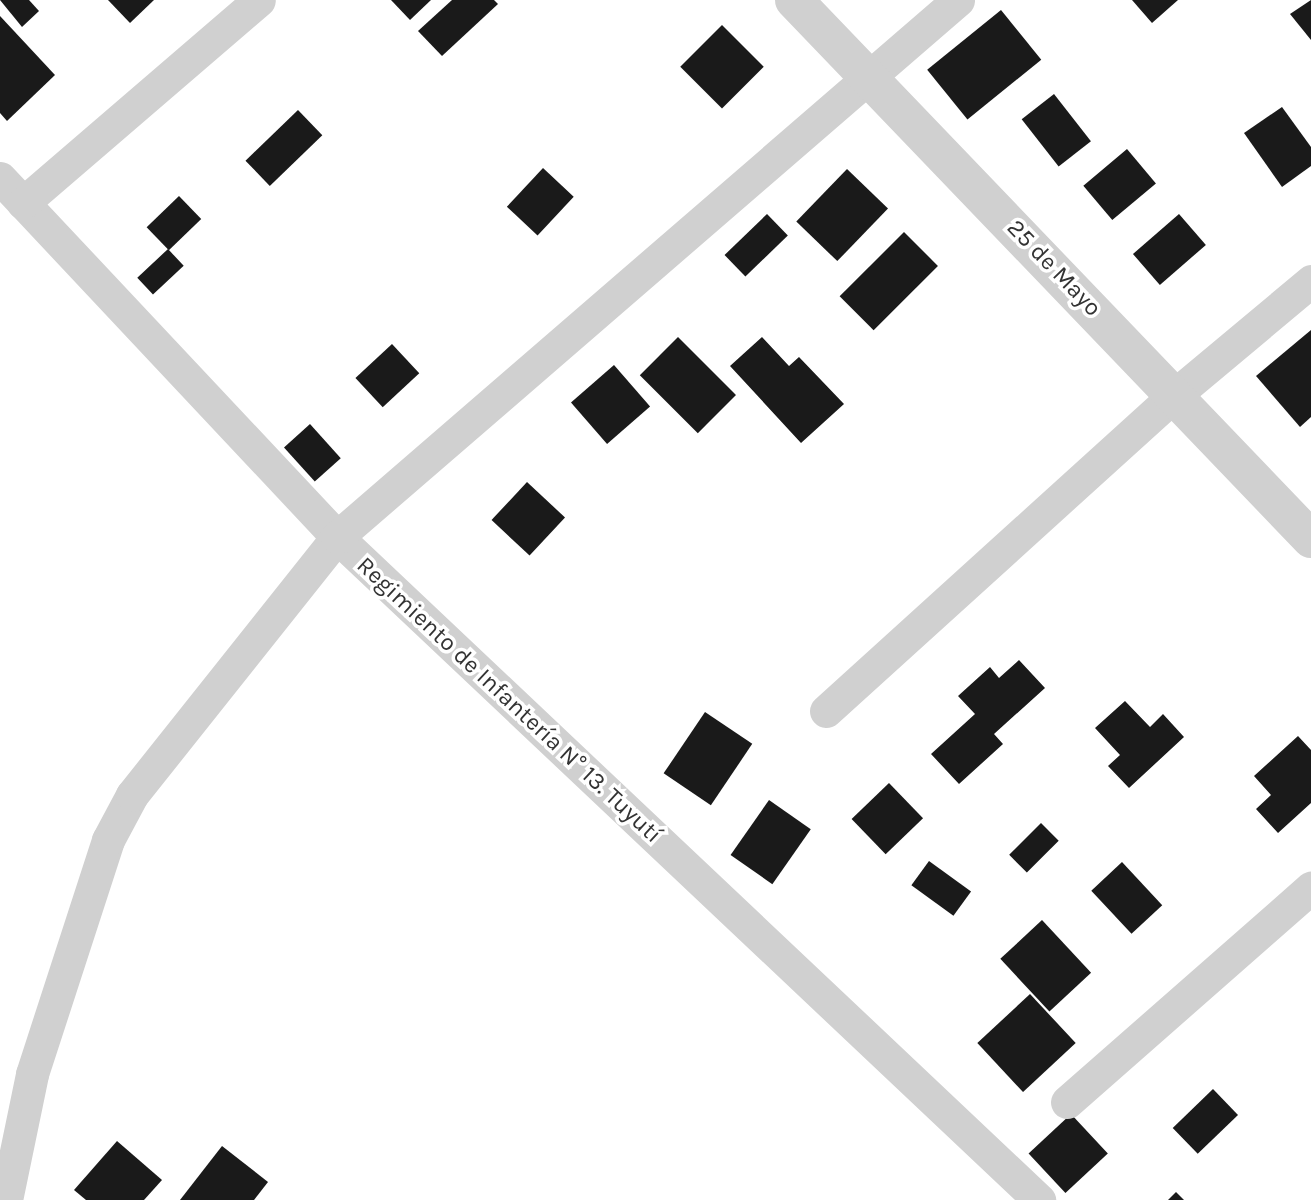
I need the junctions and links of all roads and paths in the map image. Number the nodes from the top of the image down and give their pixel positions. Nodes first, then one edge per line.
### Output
1 (259, 0) edge
2 (794, 0) edge
3 (958, 0) edge
4 (868, 76) junction
5 (0, 178) edge
6 (23, 203) junction
7 (1311, 281) edge
8 (1176, 394) junction
9 (337, 537) junction
10 (1311, 539) edge
11 (826, 711) dead end
12 (1311, 888) edge
13 (1067, 1102) dead end
14 (6, 1200) edge
15 (1040, 1200) edge

1 - 6 street
2 - 4 street, 25 de Mayo
3 - 4 street
4 - 8 street, 25 de Mayo
4 - 9 street
5 - 6 street, Regimiento de Infantería N° 13. Tuyutí
6 - 9 street, Regimiento de Infantería N° 13. Tuyutí
7 - 8 street
8 - 10 street, 25 de Mayo
8 - 11 street
9 - 14 street
9 - 15 street, Regimiento de Infantería N° 13. Tuyutí
12 - 13 street

